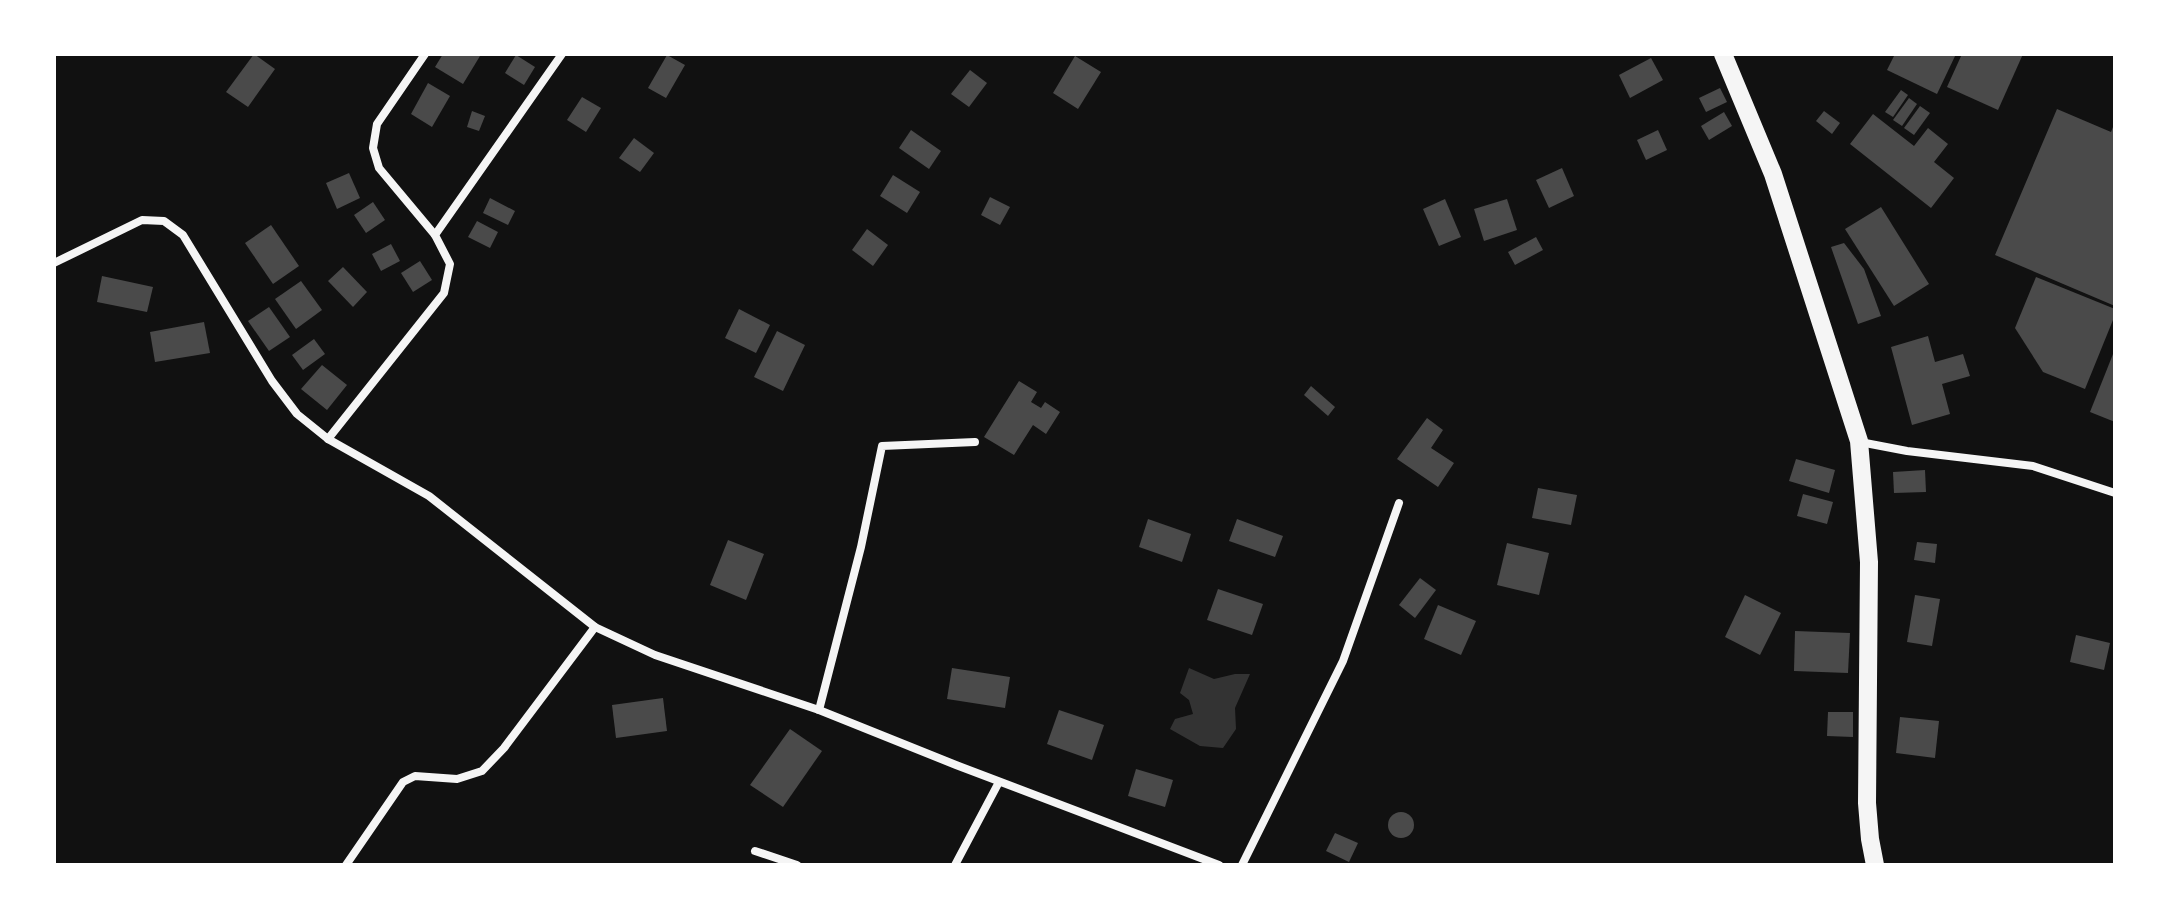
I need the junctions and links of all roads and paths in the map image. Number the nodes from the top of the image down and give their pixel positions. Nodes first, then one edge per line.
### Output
1 (425, 54) edge
2 (562, 54) edge
3 (1723, 54) edge
4 (435, 235) junction
5 (54, 263) edge
6 (328, 439) junction
7 (1859, 441) junction
8 (975, 442) dead end
9 (2115, 493) edge
10 (1399, 503) dead end
11 (595, 627) junction
12 (819, 710) junction
13 (999, 782) junction
14 (755, 851) dead end
15 (346, 865) edge
16 (797, 865) edge
17 (955, 865) edge
18 (1219, 865) edge
19 (1242, 865) edge
20 (1875, 865) edge

1 - 4 street
2 - 4 street
3 - 7 main road
4 - 6 street
5 - 6 street
6 - 11 street
7 - 9 street
7 - 20 main road
8 - 12 street
10 - 19 street
11 - 12 street
11 - 15 street
12 - 13 street
13 - 17 street
13 - 18 street
14 - 16 street

